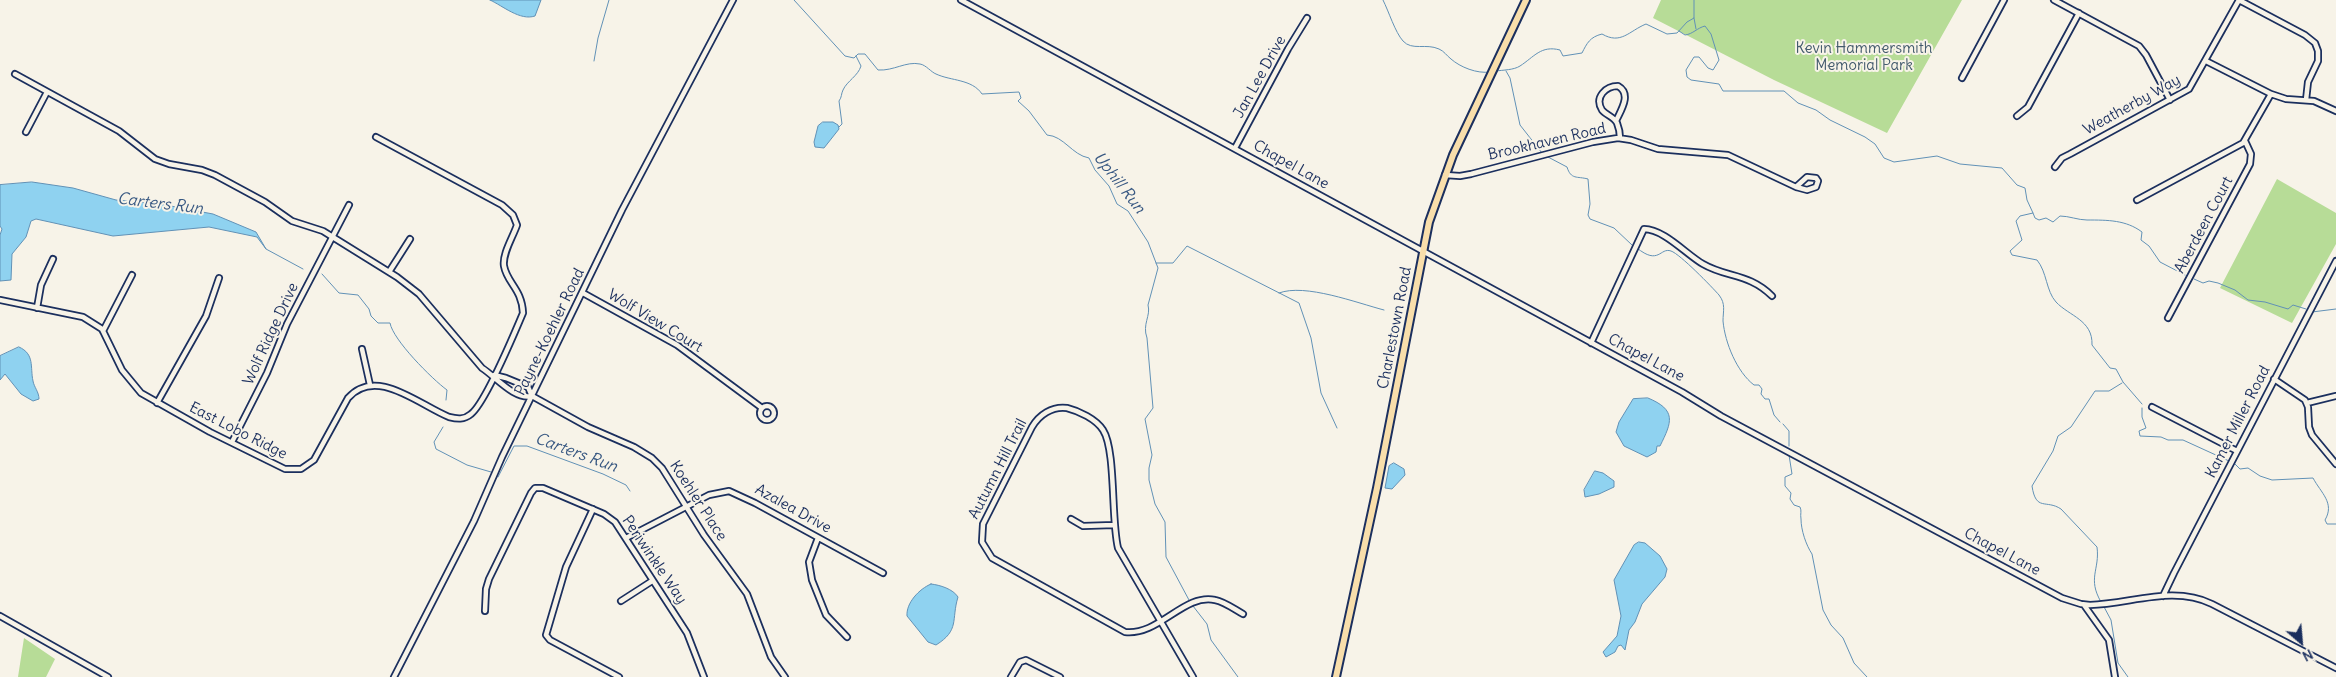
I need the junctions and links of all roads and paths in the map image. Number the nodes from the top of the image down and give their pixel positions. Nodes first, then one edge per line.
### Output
1 (733, 0) edge
2 (962, 0) edge
3 (1526, 0) edge
4 (2004, 0) edge
5 (2054, 0) edge
6 (2239, 0) edge
7 (2079, 13) junction
8 (1307, 18) dead end
9 (2206, 61) junction
10 (15, 74) dead end
11 (1962, 78) dead end
12 (47, 92) junction
13 (2271, 94) junction
14 (2170, 100) junction
15 (2306, 100) junction
16 (2336, 111) edge
17 (2017, 116) dead end
18 (1616, 121) junction
19 (26, 132) dead end
20 (376, 137) dead end
21 (1620, 138) junction
22 (2245, 142) junction
23 (1235, 148) junction
24 (2055, 167) dead end
25 (1445, 175) junction
26 (1796, 187) junction
27 (2137, 200) dead end
28 (349, 205) dead end
29 (332, 237) junction
30 (410, 239) dead end
31 (1422, 251) junction
32 (53, 259) dead end
33 (2336, 261) edge
34 (389, 272) junction
35 (132, 275) dead end
36 (219, 278) dead end
37 (583, 293) junction
38 (1772, 296) dead end
39 (0, 300) edge
40 (37, 308) junction
41 (2168, 318) dead end
42 (103, 331) junction
43 (1591, 343) junction
44 (362, 350) dead end
45 (494, 375) junction
46 (2274, 379) junction
47 (370, 384) junction
48 (532, 396) junction
49 (2336, 396) edge
50 (2307, 403) junction
51 (157, 404) junction
52 (2152, 407) dead end
53 (762, 408) dead end
54 (232, 442) junction
55 (2237, 451) junction
56 (2336, 464) edge
57 (687, 507) junction
58 (593, 509) junction
59 (1071, 519) dead end
60 (1114, 525) junction
61 (626, 538) junction
62 (818, 538) junction
63 (883, 573) dead end
64 (652, 581) junction
65 (2164, 596) junction
66 (621, 601) dead end
67 (2084, 605) junction
68 (485, 611) dead end
69 (1243, 614) dead end
70 (0, 616) edge
71 (1160, 622) junction
72 (847, 637) dead end
73 (2336, 668) edge
74 (108, 677) edge
75 (394, 677) edge
76 (619, 677) edge
77 (704, 677) edge
78 (785, 677) edge
79 (1011, 677) edge
80 (1060, 677) edge
81 (1193, 677) edge
82 (1336, 677) edge
83 (2116, 677) edge

1 - 37 street, Payne-Koehler Road
2 - 23 street, Chapel Lane
3 - 25 main road, Charlestown Road
4 - 11 street
5 - 7 street
6 - 9 street, Weatherby Way
6 - 15 street
7 - 14 street
7 - 17 street
8 - 23 street, Jan Lee Drive
9 - 13 street
9 - 14 street, Weatherby Way
10 - 12 street
12 - 19 street
12 - 29 street
13 - 15 street
13 - 22 street
14 - 24 street, Weatherby Way
15 - 16 street
18 - 18 street
18 - 21 street
20 - 45 street
21 - 25 street, Brookhaven Road
21 - 26 street, Brookhaven Road
22 - 27 street
22 - 41 street, Aberdeen Court
23 - 31 street, Chapel Lane
25 - 31 main road, Charlestown Road
26 - 26 street
28 - 29 street, Wolf Ridge Drive
29 - 34 street
29 - 54 street, Wolf Ridge Drive
30 - 34 street
31 - 43 street, Chapel Lane
31 - 82 main road, Charlestown Road
32 - 40 street
33 - 46 street, Kamer Miller Road
34 - 45 street
35 - 42 street
36 - 51 street
37 - 48 street, Payne-Koehler Road
37 - 53 street, Wolf View Court
38 - 43 street
39 - 40 street
40 - 42 street
42 - 51 street, East Lobo Ridge
43 - 67 street, Chapel Lane
44 - 47 street
45 - 47 street
45 - 48 street
45 - 48 street
46 - 50 street
46 - 55 street, Kamer Miller Road
47 - 54 street, East Lobo Ridge
48 - 57 street, Koehler Place
48 - 75 street, Payne-Koehler Road
49 - 50 street
50 - 56 street
51 - 54 street, East Lobo Ridge
52 - 55 street
55 - 65 street, Kamer Miller Road
57 - 61 street, Azalea Drive
57 - 62 street, Azalea Drive
57 - 78 street, Koehler Place
58 - 61 street, Periwinkle Way
58 - 68 street, Periwinkle Way
58 - 76 street
59 - 60 street
60 - 71 street, Autumn Hill Trail
60 - 71 street, Autumn Hill Trail
61 - 64 street, Periwinkle Way
62 - 63 street, Azalea Drive
62 - 72 street
64 - 66 street
64 - 77 street, Periwinkle Way
65 - 67 street, Chapel Lane
65 - 73 street, Chapel Lane
67 - 83 street
69 - 71 street
70 - 74 street
71 - 81 street, Autumn Hill Trail
79 - 80 street

